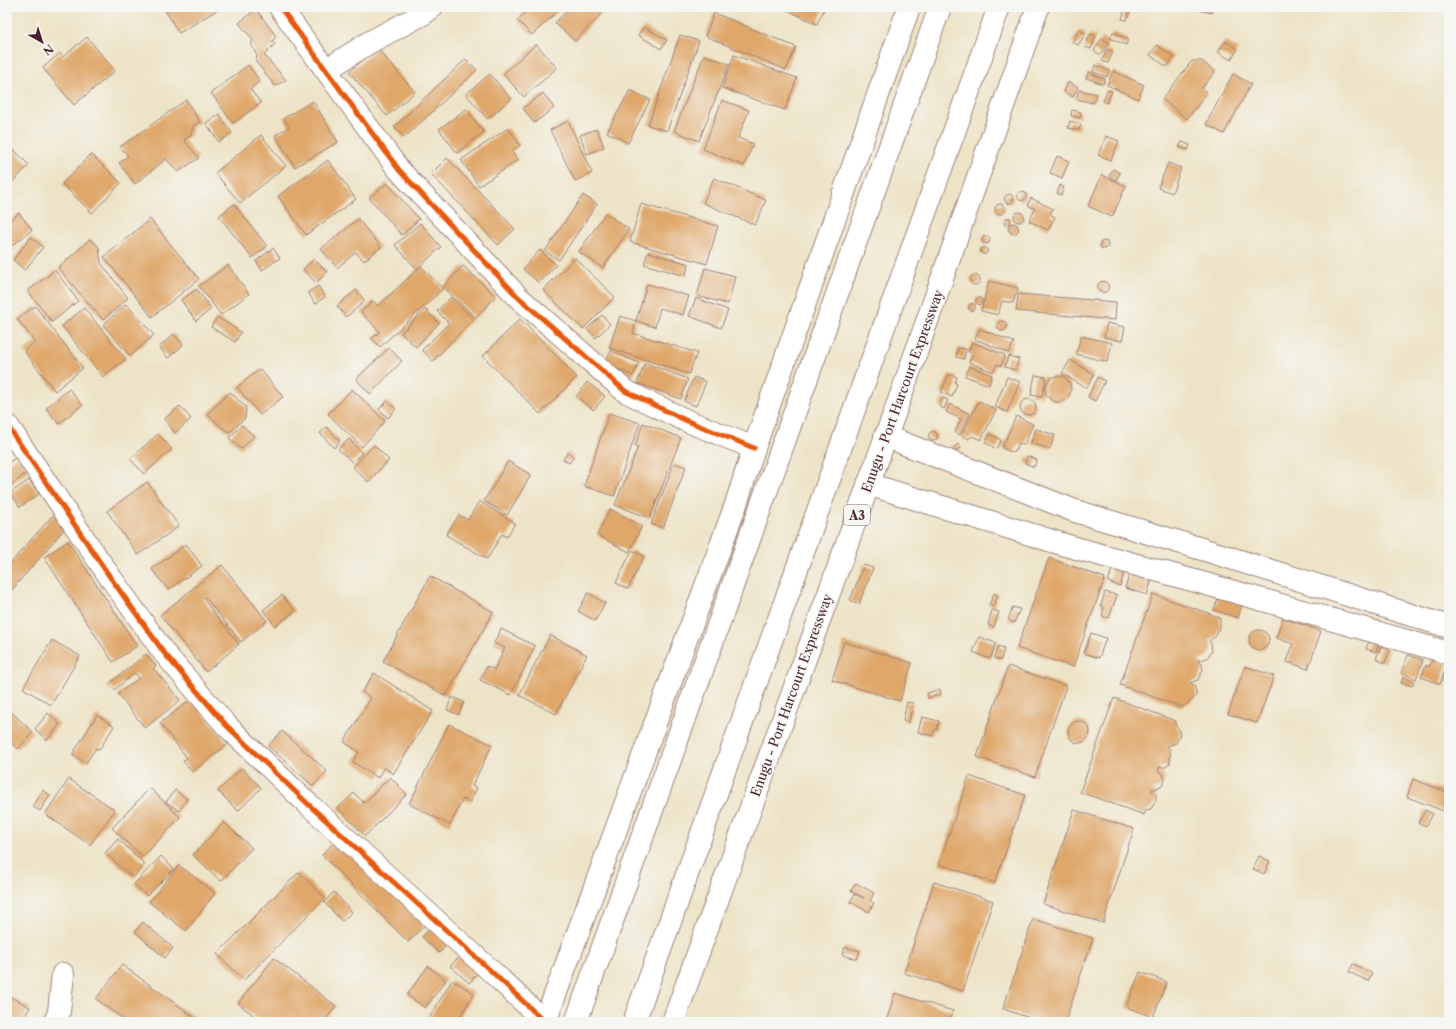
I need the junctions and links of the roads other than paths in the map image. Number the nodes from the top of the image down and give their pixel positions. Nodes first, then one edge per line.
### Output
1 (280, 7) edge
2 (432, 7) edge
3 (909, 7) edge
4 (940, 7) edge
5 (1000, 7) edge
6 (1038, 7) edge
7 (326, 70) junction
8 (7, 425) edge
9 (885, 436) junction
10 (754, 448) junction
11 (868, 484) junction
12 (1449, 627) edge
13 (1449, 653) edge
14 (63, 974) dead end
15 (54, 1022) edge
16 (545, 1022) edge
17 (576, 1022) edge
18 (634, 1022) edge
19 (673, 1022) edge

1 - 7 main road
2 - 7 main road
3 - 10 main road
4 - 17 main road
5 - 18 main road
6 - 9 main road, Enugu - Port Harcourt Expressway / A3
7 - 10 main road
8 - 16 main road
9 - 11 main road, Enugu - Port Harcourt Expressway / A3
9 - 12 main road
10 - 16 main road
11 - 13 main road
11 - 19 main road, Enugu - Port Harcourt Expressway / A3
14 - 15 main road

